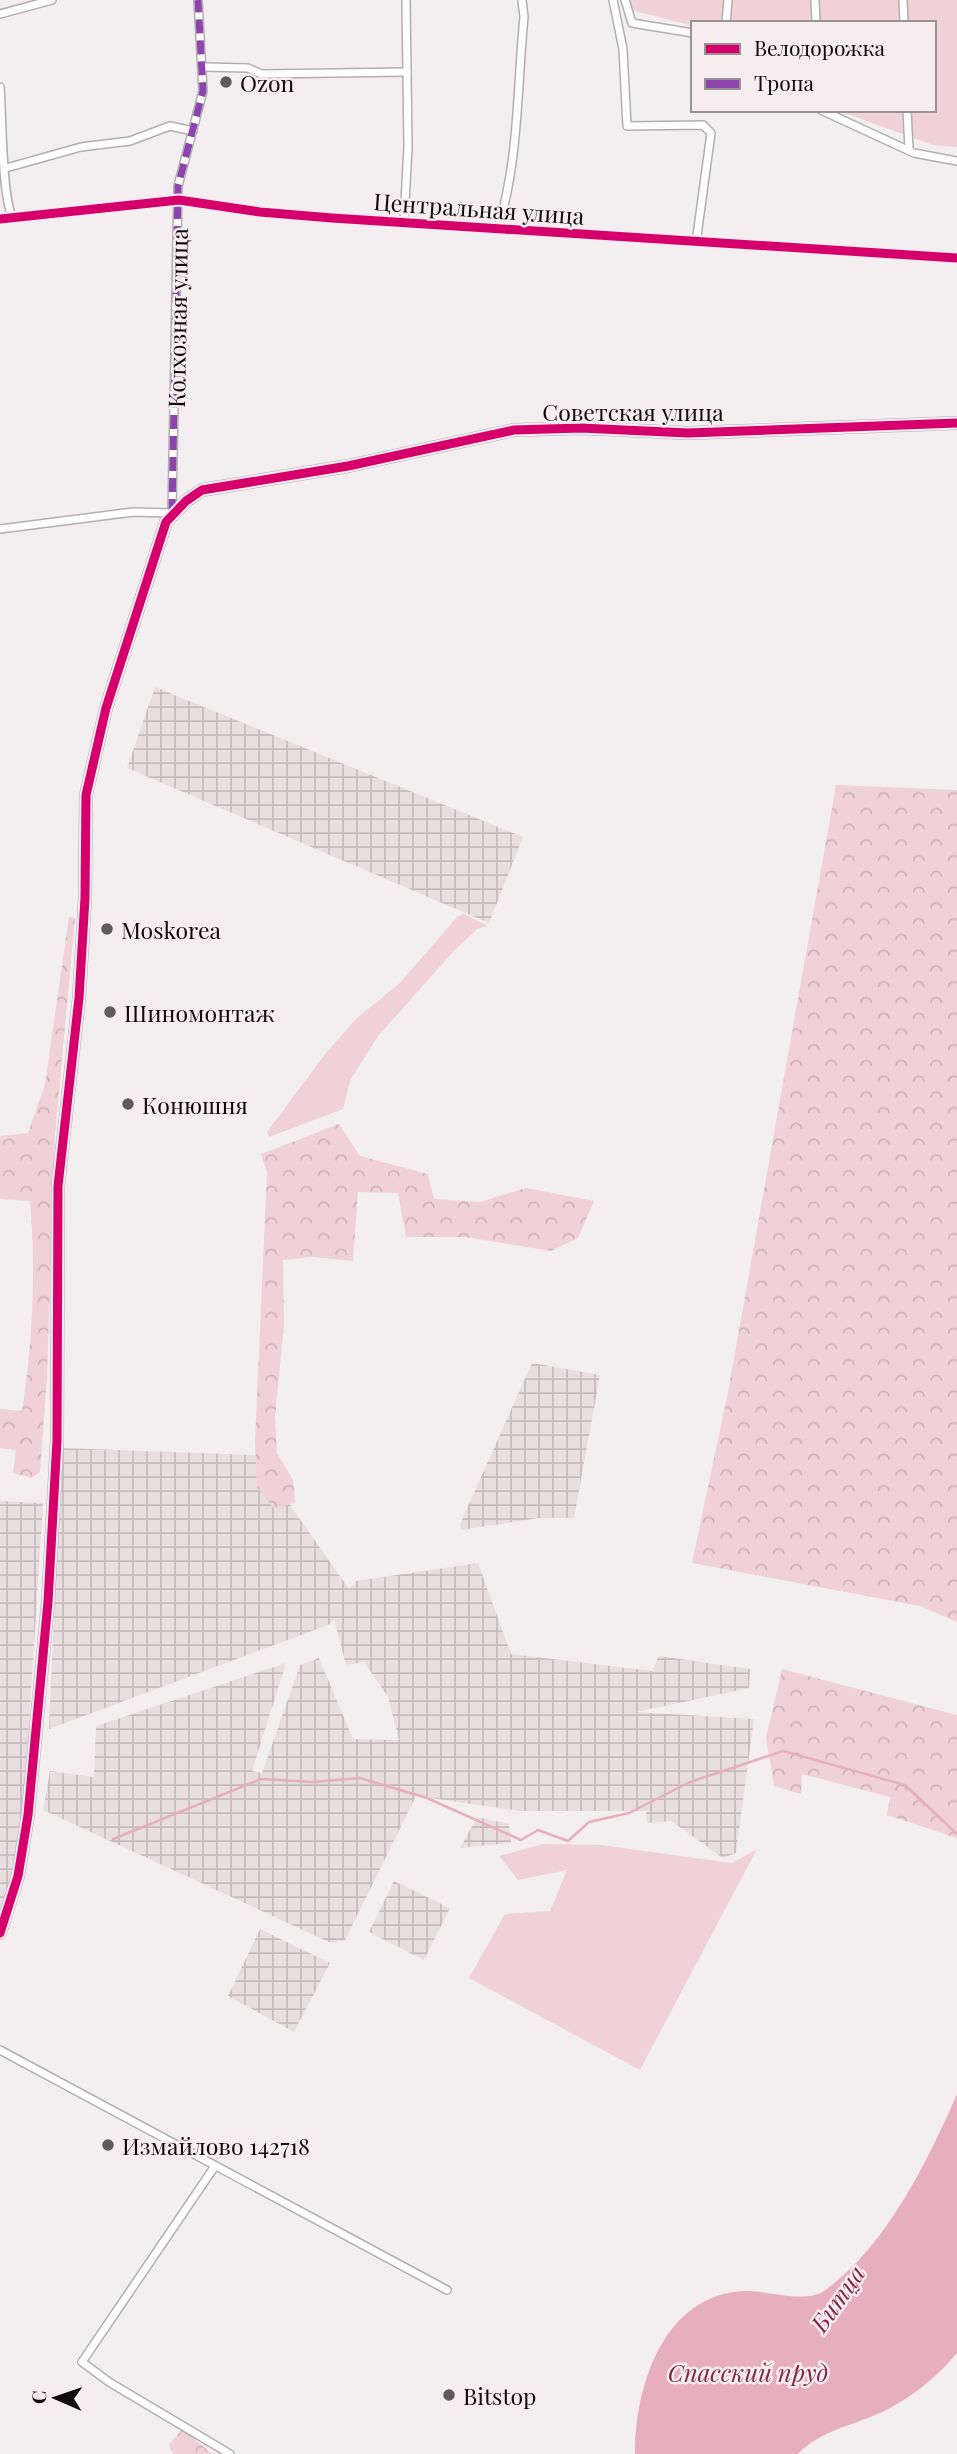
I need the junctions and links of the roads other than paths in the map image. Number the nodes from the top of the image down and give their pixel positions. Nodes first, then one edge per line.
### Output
1 (52, 0) edge
2 (198, 0) edge
3 (406, 0) edge
4 (522, 0) edge
5 (613, 0) edge
6 (625, 0) edge
7 (728, 0) edge
8 (815, 0) edge
9 (903, 0) edge
10 (0, 14) edge
11 (726, 21) edge
12 (816, 21) edge
13 (904, 21) edge
14 (691, 33) edge
15 (204, 67) junction
16 (407, 72) junction
17 (0, 87) edge
18 (826, 112) edge
19 (907, 112) edge
20 (193, 131) junction
21 (909, 149) junction
22 (957, 161) edge
23 (6, 168) junction
24 (179, 200) junction
25 (13, 217) junction
26 (0, 219) edge
27 (404, 221) junction
28 (498, 228) junction
29 (696, 243) junction
30 (957, 258) edge
31 (957, 423) edge
32 (172, 513) junction
33 (0, 528) edge
34 (0, 1933) edge
35 (0, 2050) edge
36 (215, 2166) junction
37 (447, 2290) dead end
38 (230, 2454) edge

1 - 10 street
2 - 15 street, Колхозная улица
3 - 16 street
4 - 28 street
5 - 29 street
6 - 14 street
7 - 11 street
8 - 12 street
9 - 13 street
15 - 16 street
15 - 20 street, Колхозная улица
16 - 27 street
17 - 23 street
18 - 21 street
19 - 21 street
20 - 23 street
20 - 24 street, Колхозная улица
21 - 22 street
23 - 25 street
24 - 25 street, Центральная улица
24 - 27 street, Центральная улица
24 - 32 street, Колхозная улица
25 - 26 street, Центральная улица
27 - 28 street, Центральная улица
28 - 29 street, Центральная улица
29 - 30 street, Центральная улица
31 - 32 street, Советская улица
32 - 33 street
32 - 34 street, Советская улица
35 - 36 street
36 - 37 street
36 - 38 street

